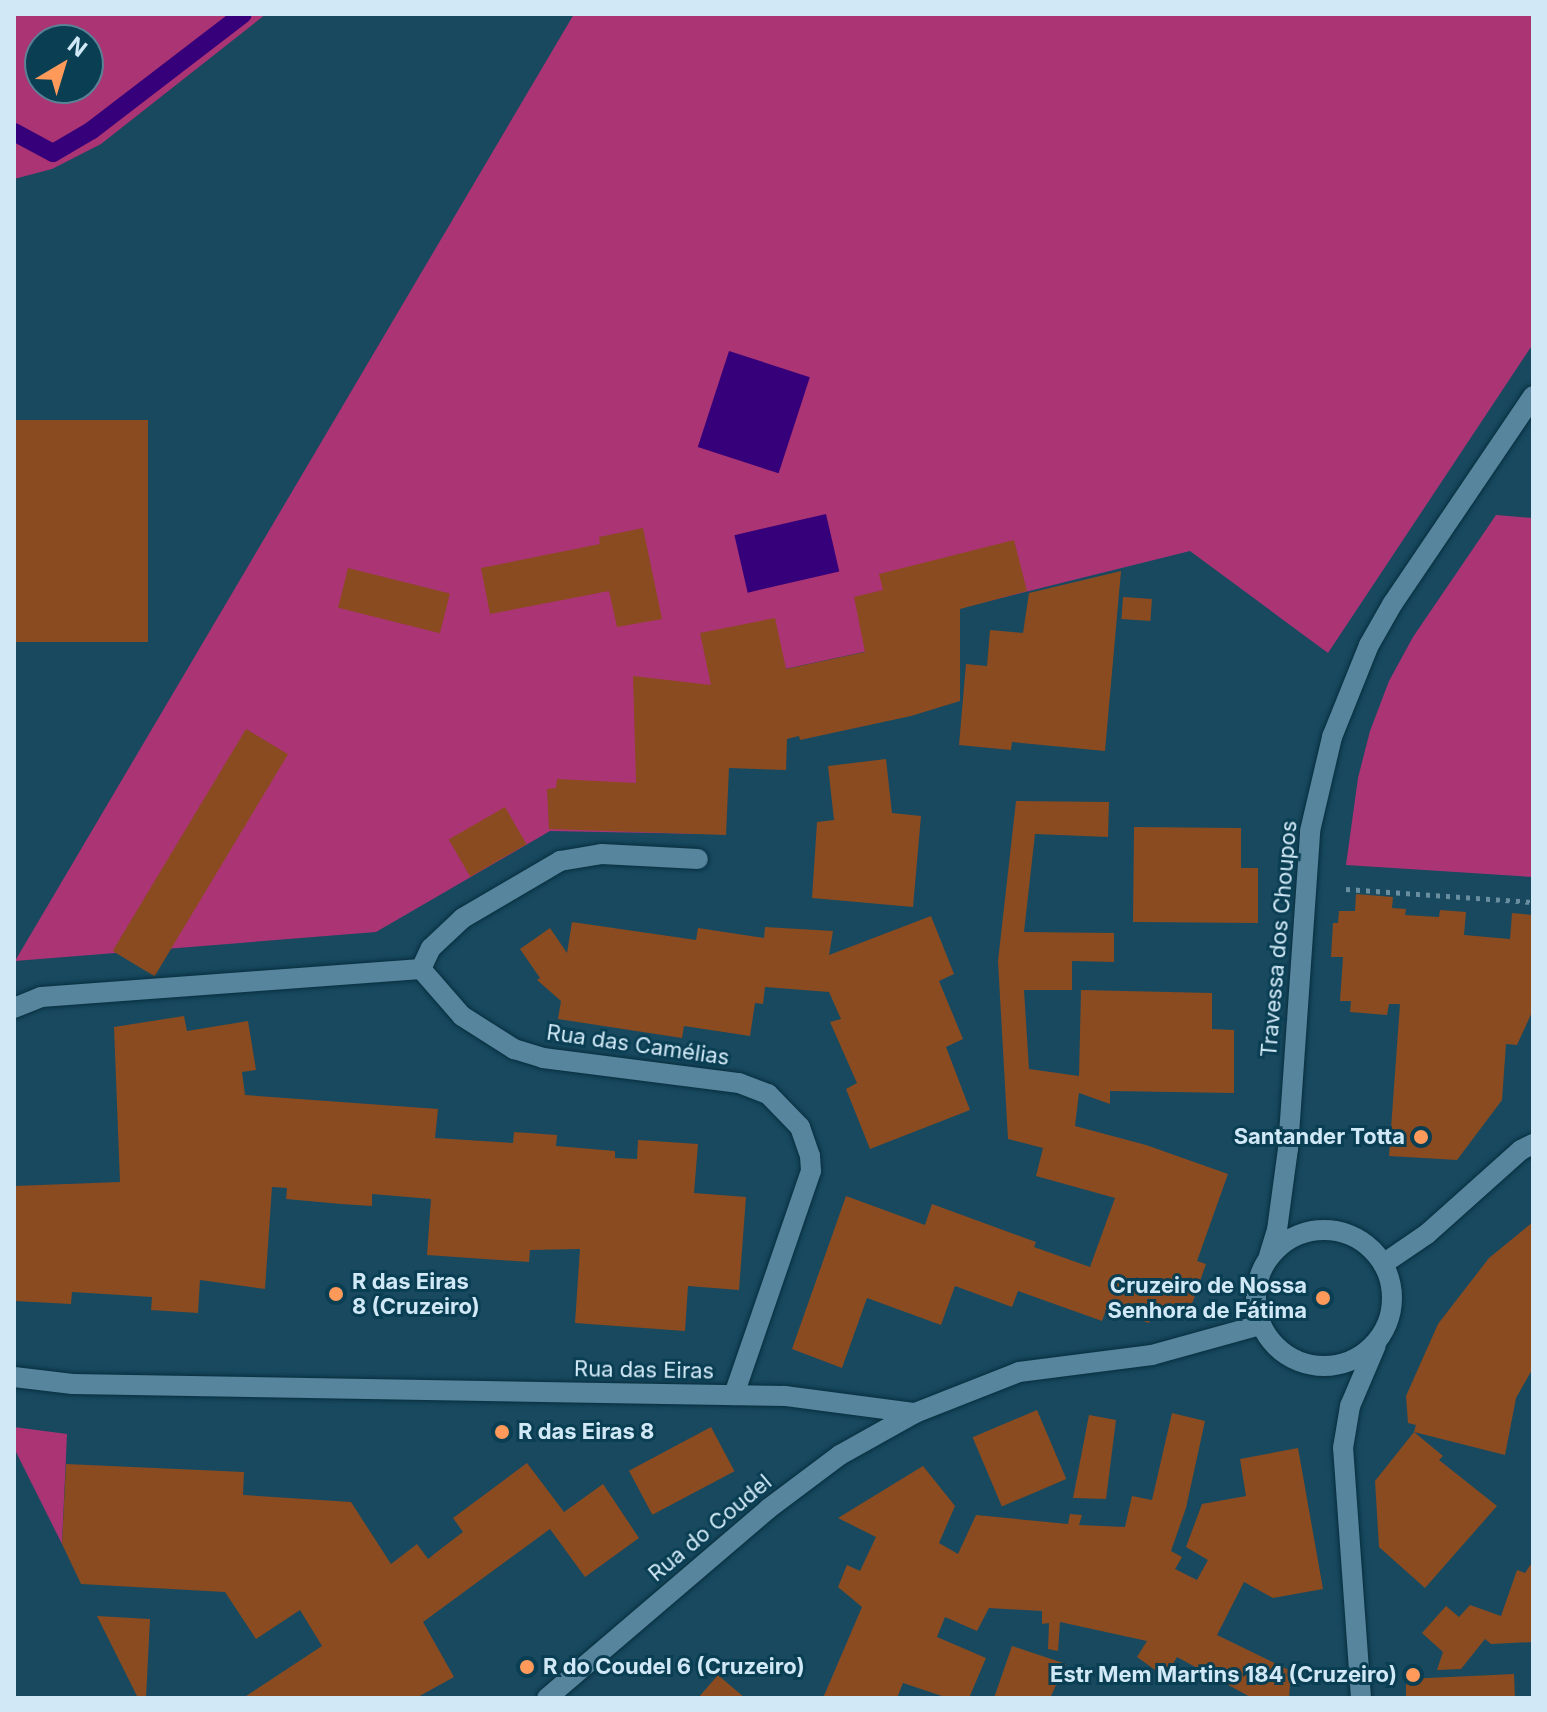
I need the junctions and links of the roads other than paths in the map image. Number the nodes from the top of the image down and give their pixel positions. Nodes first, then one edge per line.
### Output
1 (1533, 396) edge
2 (698, 859) dead end
3 (421, 969) junction
4 (14, 1008) edge
5 (1533, 1131) edge
6 (1527, 1147) edge
7 (1269, 1256) junction
8 (1383, 1264) junction
9 (1260, 1325) junction
10 (1378, 1340) junction
11 (14, 1377) edge
12 (734, 1395) junction
13 (915, 1413) junction
14 (547, 1698) edge
15 (1361, 1698) edge

1 - 7 street, Travessa dos Choupos
2 - 3 street
3 - 4 street
3 - 12 street, Rua das Camélias
5 - 6 street
6 - 8 street
7 - 8 street
7 - 9 street
8 - 10 street
9 - 10 street
9 - 13 street, Rua das Eiras
10 - 15 street
11 - 12 street, Rua das Eiras
12 - 13 street, Rua das Eiras
13 - 14 street, Rua do Coudel

